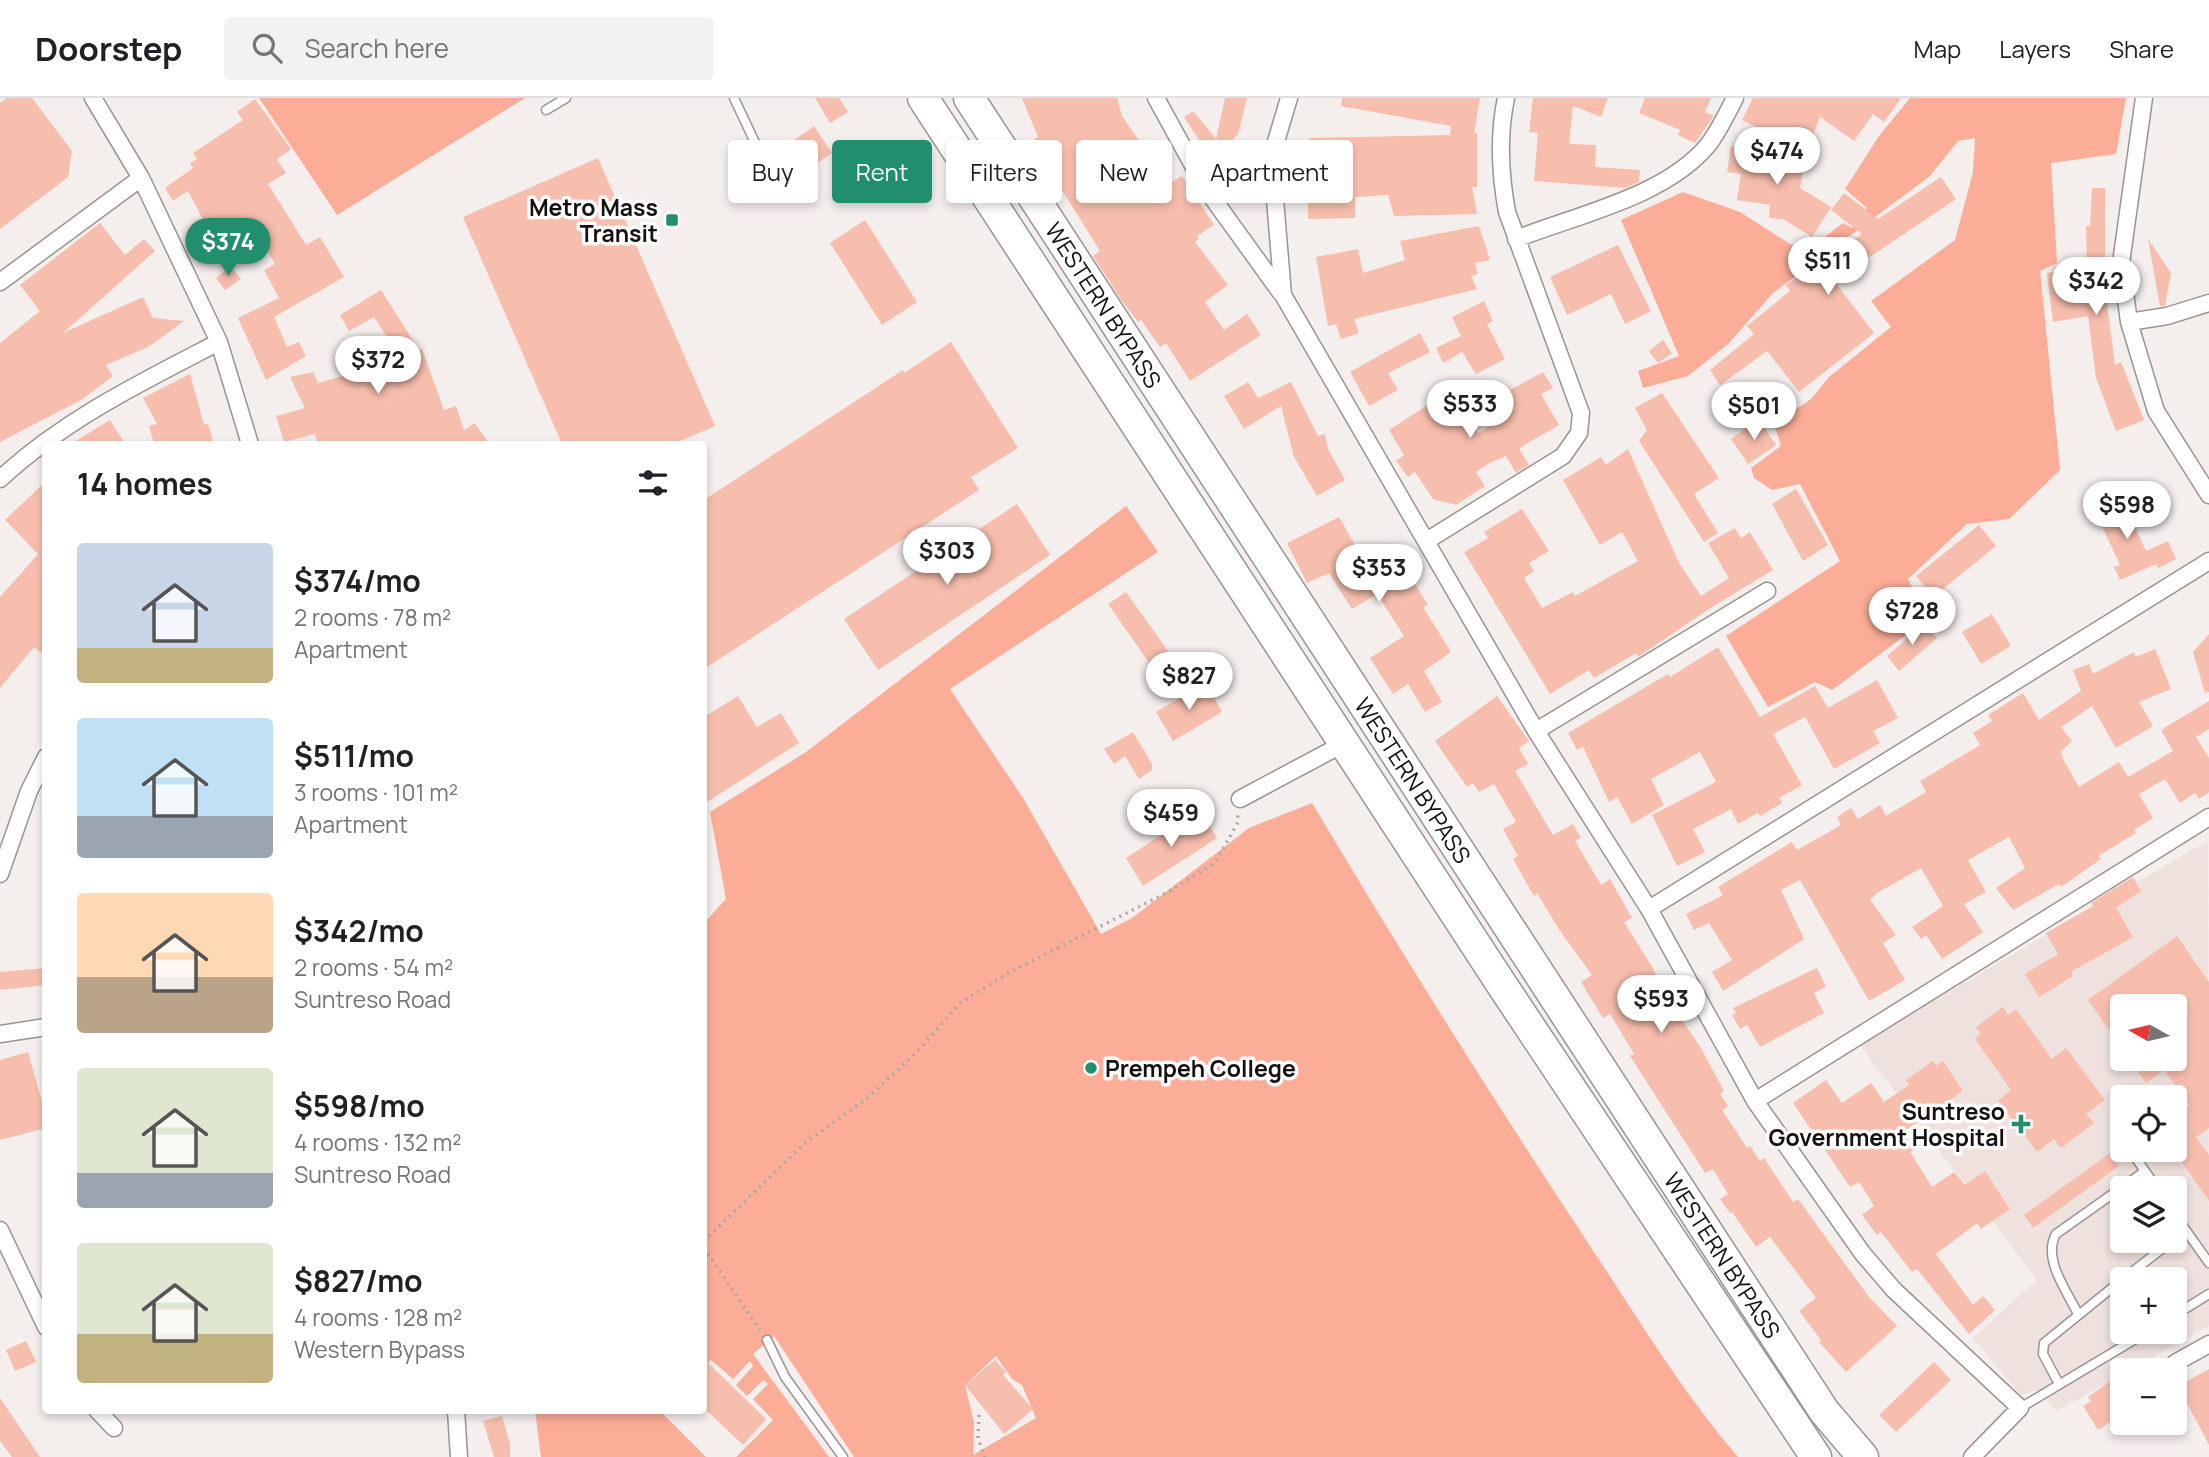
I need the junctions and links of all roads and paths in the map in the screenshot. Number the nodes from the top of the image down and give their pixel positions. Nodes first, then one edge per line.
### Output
1 (93, 98) edge
2 (566, 98) edge
3 (734, 98) edge
4 (923, 98) edge
5 (968, 98) edge
6 (1156, 98) edge
7 (1289, 98) edge
8 (1506, 98) edge
9 (1735, 98) edge
10 (2144, 98) edge
11 (546, 110) dead end
12 (754, 140) edge
13 (1276, 140) edge
14 (1186, 153) edge
15 (141, 178) junction
16 (1216, 203) edge
17 (1275, 203) edge
18 (1516, 239) junction
19 (0, 282) edge
20 (1283, 295) junction
21 (2209, 303) edge
22 (2129, 322) junction
23 (219, 342) junction
24 (43, 441) edge
25 (249, 441) edge
26 (42, 442) edge
27 (0, 479) edge
28 (2209, 495) edge
29 (1428, 540) junction
30 (2209, 561) edge
31 (1767, 591) dead end
32 (1536, 731) junction
33 (1345, 743) junction
34 (42, 765) edge
35 (1240, 799) joint
36 (2209, 817) edge
37 (0, 874) edge
38 (1649, 909) junction
39 (42, 1028) edge
40 (0, 1034) edge
41 (1755, 1101) junction
42 (2139, 1162) edge
43 (2145, 1171) junction
44 (2149, 1176) edge
45 (0, 1230) edge
46 (2187, 1231) edge
47 (707, 1238) edge
48 (707, 1252) edge
49 (2157, 1253) edge
50 (2209, 1263) edge
51 (2139, 1267) edge
52 (2110, 1289) edge
53 (2209, 1294) edge
54 (2187, 1308) edge
55 (2078, 1314) junction
56 (42, 1319) edge
57 (767, 1340) joint
58 (2127, 1344) edge
59 (2209, 1344) edge
60 (2184, 1358) edge
61 (2059, 1384) junction
62 (2020, 1408) junction
63 (101, 1414) edge
64 (456, 1414) edge
65 (979, 1415) dead end
66 (114, 1428) dead end
67 (459, 1457) edge
68 (843, 1457) edge
69 (985, 1457) edge
70 (1816, 1457) edge
71 (1863, 1457) edge
72 (1972, 1457) edge

1 - 15 street
2 - 11 lane
3 - 12 lane
4 - 33 highway, WESTERN BYPASS
5 - 71 highway, WESTERN BYPASS
6 - 14 street
7 - 13 street
8 - 18 street
9 - 18 street
10 - 22 street
15 - 19 street
15 - 23 street
16 - 20 street
17 - 20 street
18 - 29 street
20 - 29 street
21 - 22 street
22 - 28 street
23 - 24 street
23 - 25 street
26 - 27 street
29 - 32 street
30 - 38 street
31 - 32 street
32 - 38 street
33 - 35 street
33 - 70 highway, WESTERN BYPASS
34 - 37 street
35 - 47 path
36 - 41 street
38 - 41 street
39 - 40 street
41 - 62 street
42 - 43 lane
43 - 44 lane
43 - 55 lane
45 - 56 street
46 - 50 lane
48 - 57 path
49 - 51 lane
52 - 55 lane
53 - 54 lane
55 - 61 lane
57 - 68 lane
58 - 61 lane
59 - 60 street
61 - 62 lane
62 - 72 street
63 - 66 street
64 - 67 street
65 - 69 path

